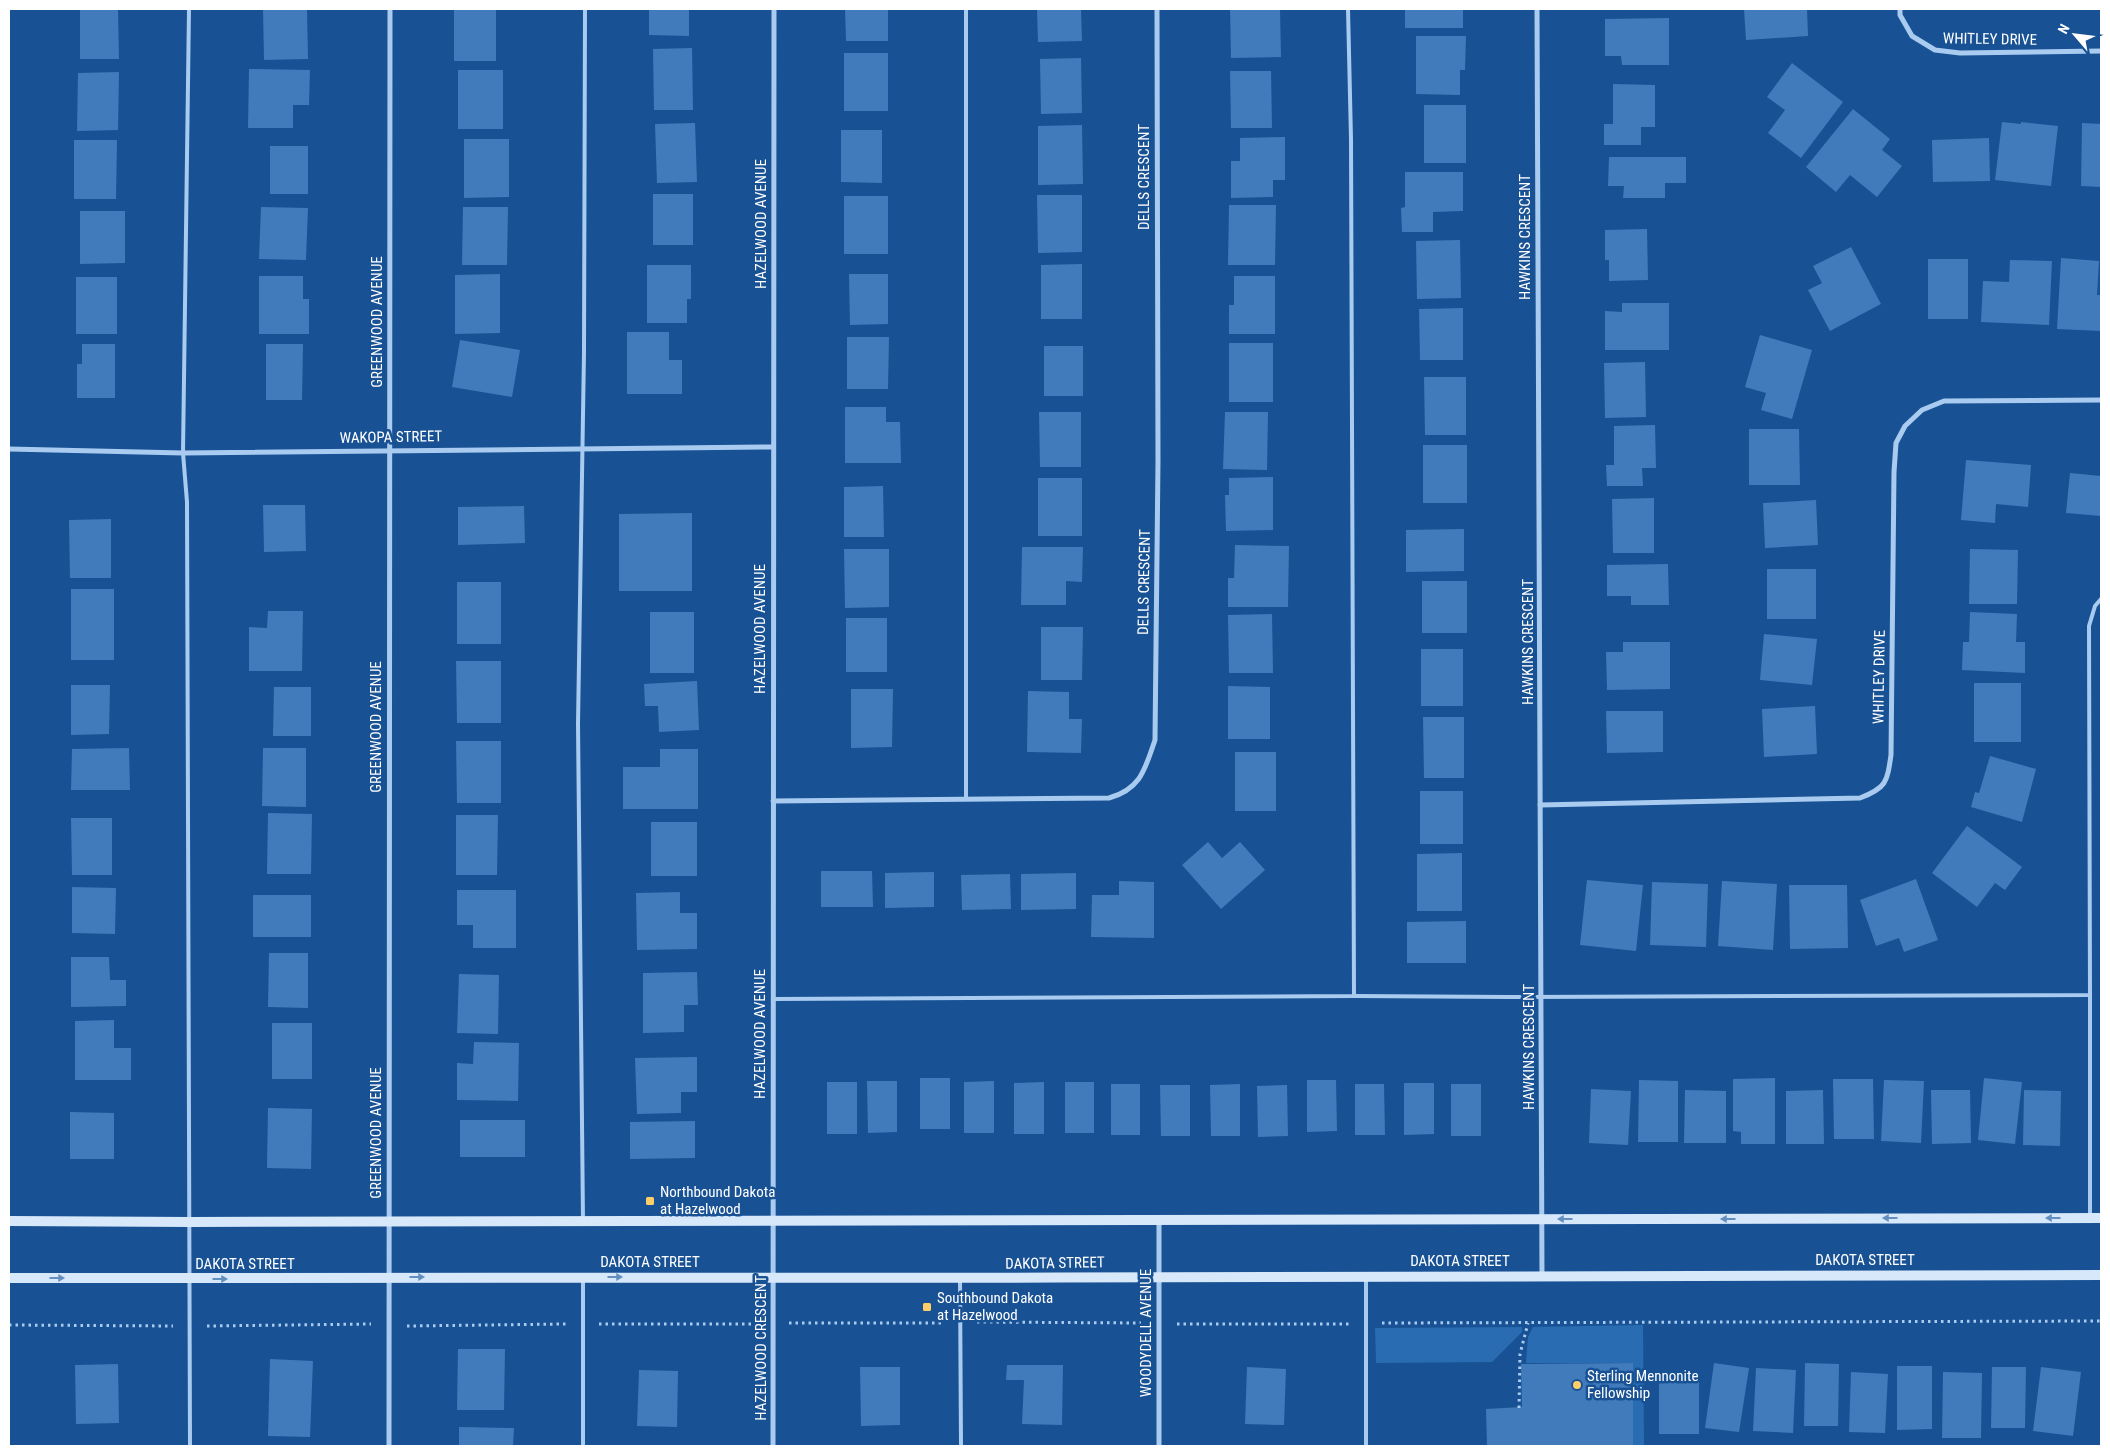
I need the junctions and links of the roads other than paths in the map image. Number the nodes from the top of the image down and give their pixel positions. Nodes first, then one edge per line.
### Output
1 (189, 9) edge
2 (390, 9) edge
3 (585, 9) edge
4 (774, 9) edge
5 (966, 9) edge
6 (1157, 9) edge
7 (1348, 9) edge
8 (1537, 9) edge
9 (1900, 9) edge
10 (2101, 51) edge
11 (2101, 400) edge
12 (773, 447) junction
13 (582, 448) junction
14 (9, 449) edge
15 (389, 450) junction
16 (183, 453) junction
17 (2101, 599) edge
18 (966, 799) junction
19 (773, 801) junction
20 (1540, 806) junction
21 (2090, 995) junction
22 (1354, 996) junction
23 (1542, 997) junction
24 (773, 999) junction
25 (2090, 1218) junction
26 (2101, 1218) edge
27 (1542, 1219) junction
28 (9, 1220) edge
29 (773, 1220) junction
30 (1159, 1220) junction
31 (389, 1221) junction
32 (583, 1221) junction
33 (191, 1222) junction
34 (773, 1249) joint
35 (2101, 1275) edge
36 (1159, 1276) junction
37 (1542, 1276) junction
38 (773, 1277) junction
39 (1366, 1277) junction
40 (9, 1278) edge
41 (389, 1278) junction
42 (583, 1278) junction
43 (190, 1279) junction
44 (960, 1279) junction
45 (190, 1446) edge
46 (389, 1446) edge
47 (583, 1446) edge
48 (773, 1446) edge
49 (960, 1446) edge
50 (1159, 1446) edge
51 (1366, 1446) edge

1 - 16 lane
2 - 15 street, GREENWOOD AVENUE
3 - 13 lane
4 - 12 street, HAZELWOOD AVENUE
5 - 18 lane
6 - 18 street, DELLS CRESCENT
7 - 22 lane
8 - 20 street, HAWKINS CRESCENT
9 - 10 street, WHITLEY DRIVE
11 - 20 street, WHITLEY DRIVE
12 - 13 street, WAKOPA STREET
12 - 19 street, HAZELWOOD AVENUE
13 - 15 street, WAKOPA STREET
13 - 32 lane
14 - 16 street, WAKOPA STREET
15 - 16 street, WAKOPA STREET
15 - 31 street, GREENWOOD AVENUE
16 - 33 lane
17 - 21 lane
18 - 19 street, DELLS CRESCENT
19 - 24 street, HAZELWOOD AVENUE
20 - 23 street, HAWKINS CRESCENT
21 - 23 lane
21 - 25 lane
22 - 23 lane
22 - 24 lane
23 - 27 street, HAWKINS CRESCENT
24 - 29 street, HAZELWOOD AVENUE
25 - 26 main road
25 -> 27 main road
27 - 30 main road
27 - 37 street, HAWKINS CRESCENT
28 - 33 main road
29 - 30 main road
29 - 32 main road
29 - 34 street, HAZELWOOD AVENUE
30 - 36 street, WOODYDELL AVENUE
31 - 32 main road
31 - 33 main road
31 - 41 street, GREENWOOD AVENUE
33 - 43 lane
34 - 38 street, HAZELWOOD CRESCENT
35 - 37 main road, DAKOTA STREET
36 - 39 main road, DAKOTA STREET
36 - 44 main road, DAKOTA STREET
36 - 50 street, WOODYDELL AVENUE
37 - 39 main road, DAKOTA STREET
42 -> 38 main road, DAKOTA STREET
38 - 44 main road, DAKOTA STREET
38 - 48 street, HAZELWOOD CRESCENT
39 - 51 lane
40 -> 43 main road, DAKOTA STREET
41 -> 42 main road, DAKOTA STREET
43 -> 41 main road, DAKOTA STREET
41 - 46 street, GREENWOOD AVENUE
42 - 47 lane
43 - 45 lane
44 - 49 lane

